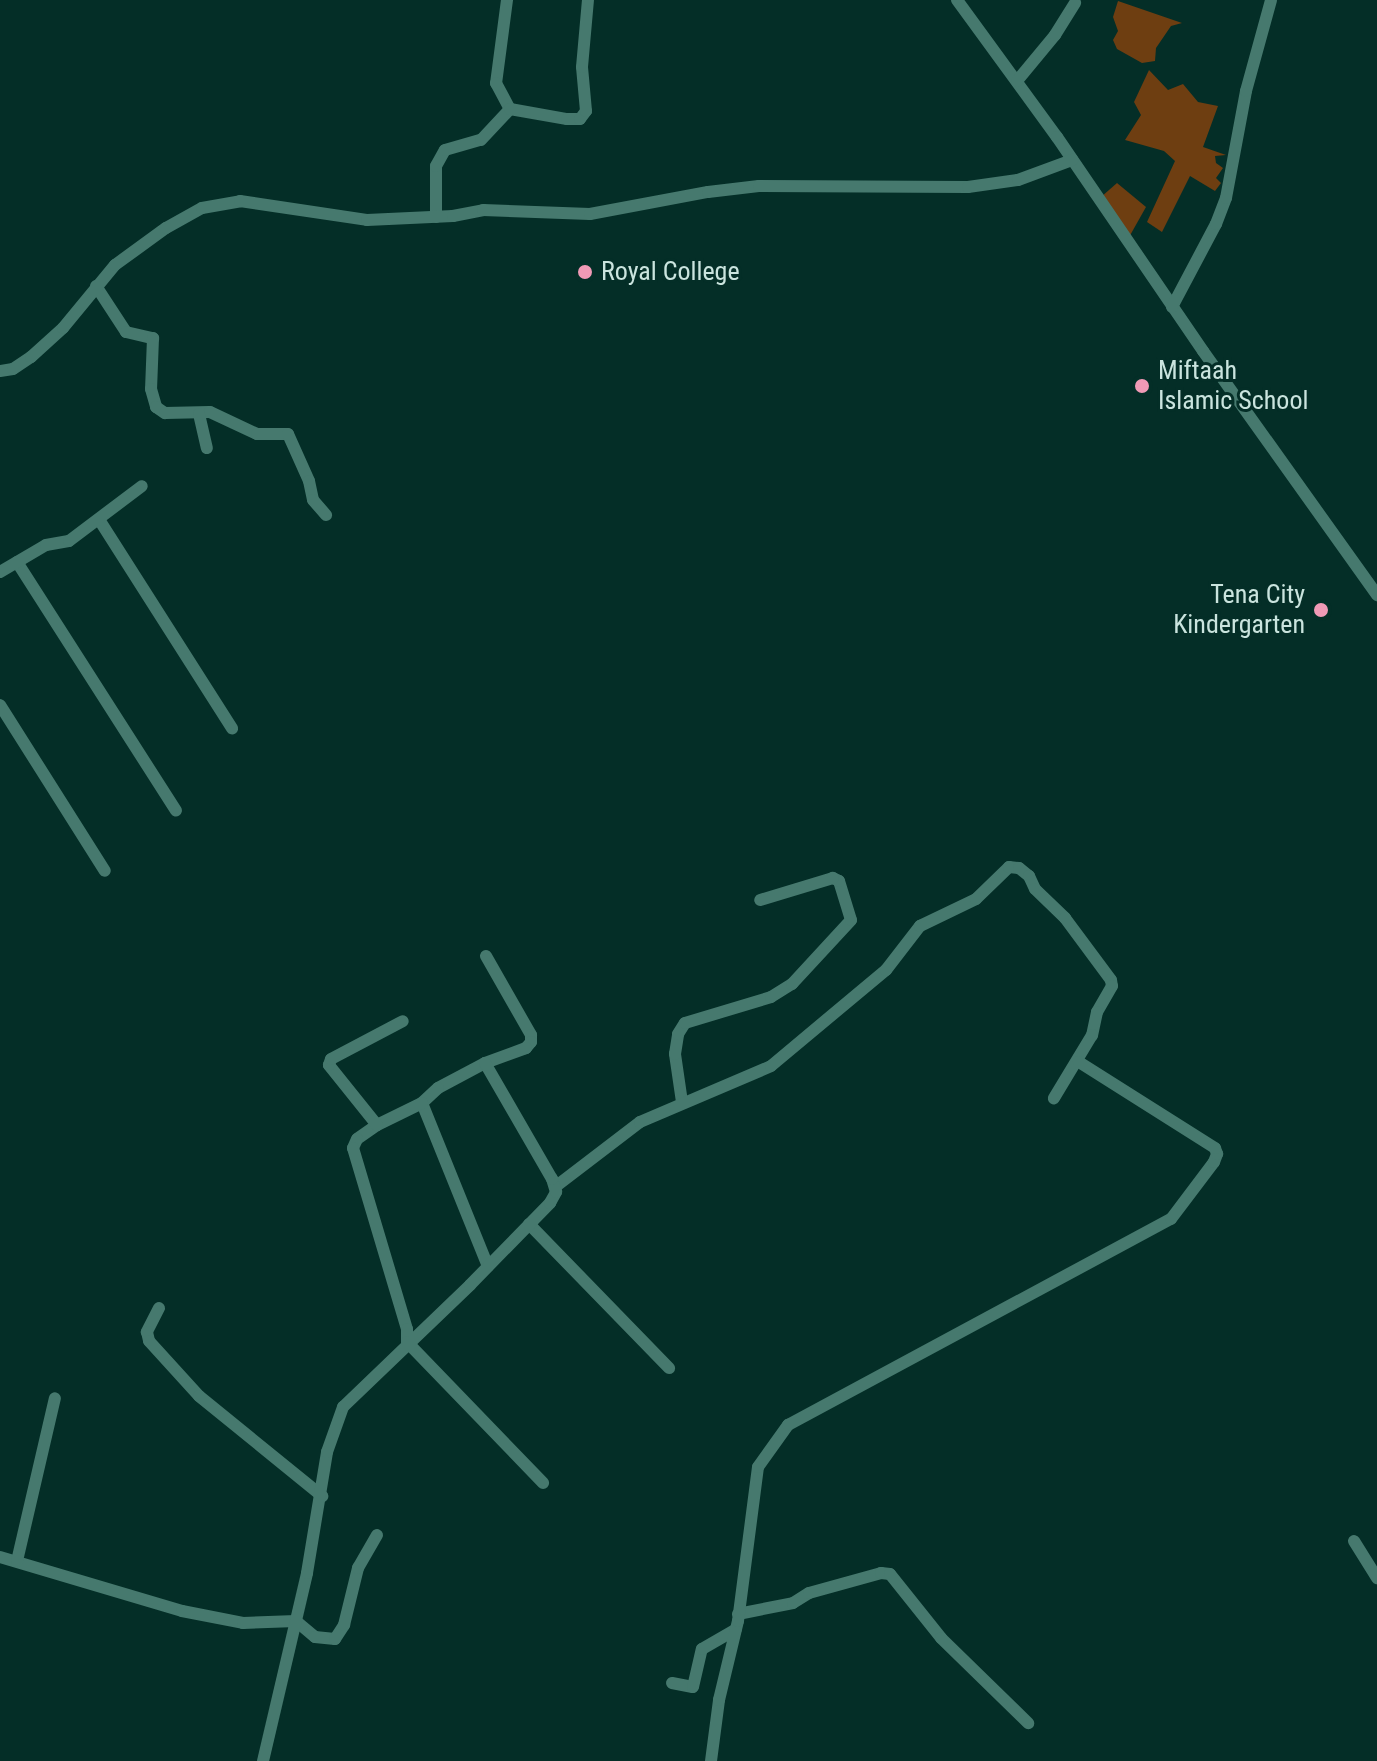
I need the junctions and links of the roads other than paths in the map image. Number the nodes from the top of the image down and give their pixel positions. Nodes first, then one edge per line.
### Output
1 (507, 0) edge
2 (588, 0) edge
3 (957, 0) edge
4 (1271, 0) edge
5 (1075, 3) dead end
6 (1017, 81) junction
7 (510, 109) junction
8 (1072, 160) junction
9 (436, 217) junction
10 (96, 286) junction
11 (1172, 307) junction
12 (0, 371) edge
13 (199, 414) junction
14 (207, 448) dead end
15 (142, 486) dead end
16 (326, 515) dead end
17 (100, 521) junction
18 (17, 562) junction
19 (0, 572) edge
20 (1377, 595) edge
21 (0, 705) edge
22 (232, 728) dead end
23 (176, 811) dead end
24 (105, 871) dead end
25 (760, 900) dead end
26 (486, 956) dead end
27 (403, 1021) dead end
28 (1079, 1062) junction
29 (485, 1063) junction
30 (1054, 1098) dead end
31 (682, 1102) junction
32 (422, 1103) junction
33 (377, 1125) junction
34 (555, 1187) junction
35 (529, 1224) junction
36 (488, 1266) junction
37 (159, 1308) dead end
38 (407, 1342) junction
39 (669, 1368) dead end
40 (55, 1398) dead end
41 (543, 1483) dead end
42 (322, 1496) junction
43 (377, 1535) dead end
44 (1354, 1541) dead end
45 (0, 1557) edge
46 (17, 1561) junction
47 (1377, 1578) edge
48 (738, 1614) junction
49 (296, 1621) junction
50 (736, 1629) junction
51 (672, 1683) dead end
52 (1028, 1723) dead end
53 (263, 1761) edge
54 (711, 1761) edge

1 - 7 street
2 - 7 street
3 - 6 street
4 - 11 street
5 - 6 street
6 - 8 street
7 - 9 street
8 - 9 street
8 - 11 street
9 - 10 street
10 - 12 street
10 - 13 street
11 - 20 street
13 - 14 street
13 - 16 street
15 - 17 street
17 - 18 street
17 - 22 street
18 - 19 street
18 - 23 street
21 - 24 street
25 - 31 street
26 - 29 street
27 - 33 street
28 - 30 street
28 - 31 street
28 - 48 street
29 - 32 street
29 - 34 street
31 - 34 street
32 - 33 street
32 - 36 street
33 - 38 street
34 - 35 street
35 - 36 street
35 - 39 street
36 - 38 street
37 - 42 street
38 - 41 street
38 - 42 street
40 - 46 street
42 - 49 street
43 - 49 street
44 - 47 street
45 - 46 street
46 - 49 street
48 - 50 street
48 - 52 street
49 - 53 street
50 - 51 street
50 - 54 street

